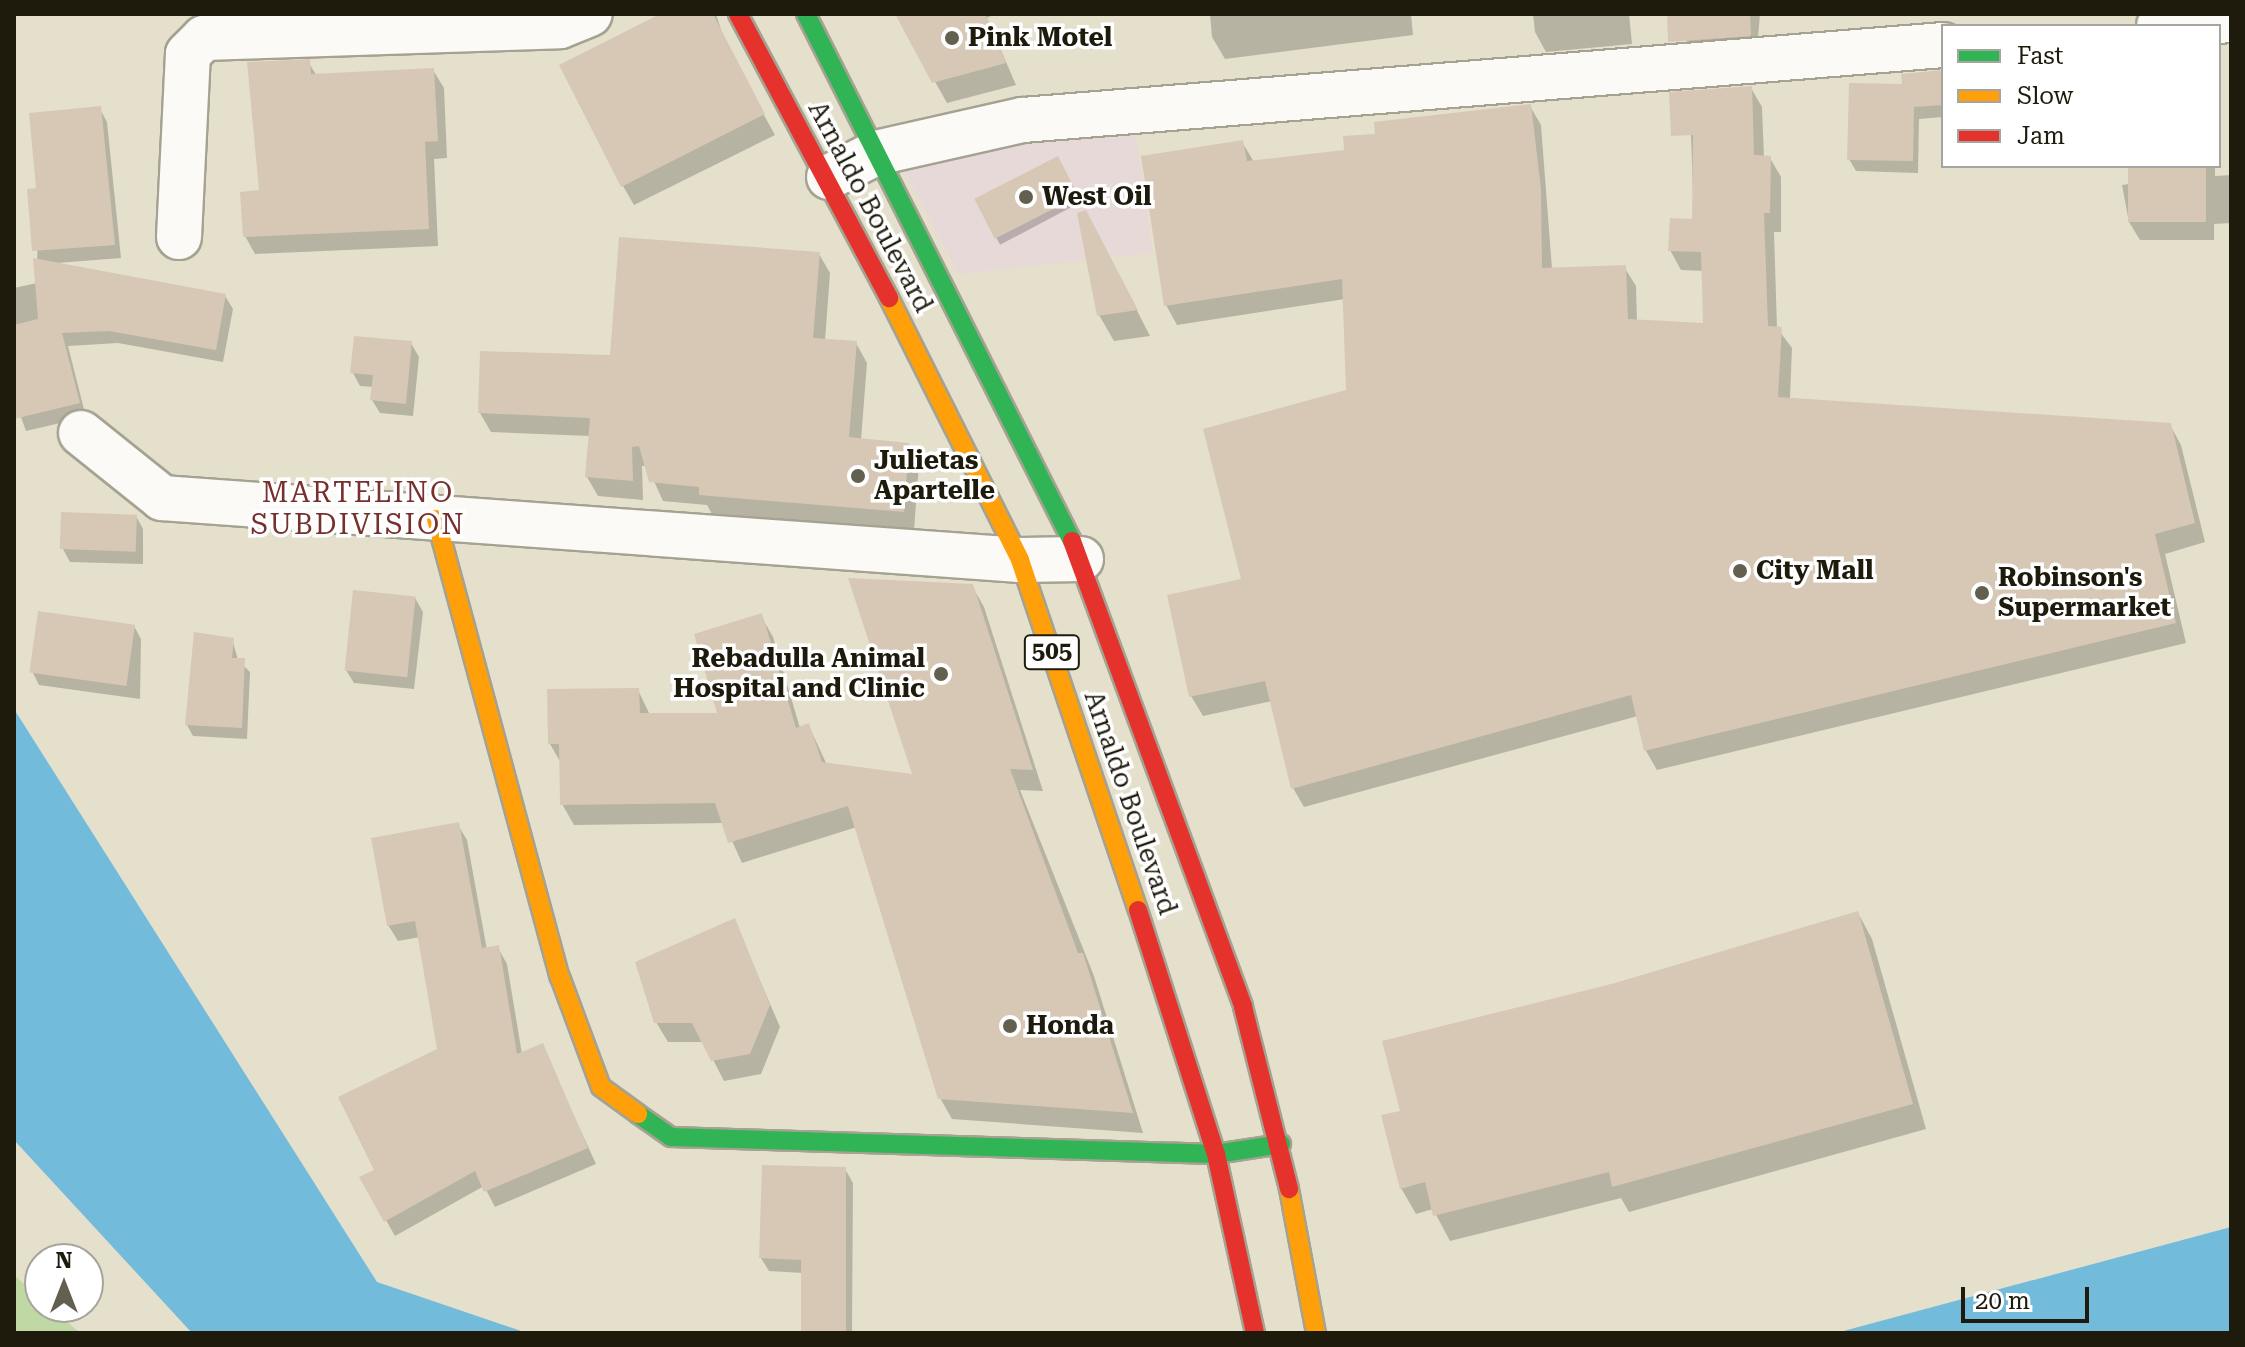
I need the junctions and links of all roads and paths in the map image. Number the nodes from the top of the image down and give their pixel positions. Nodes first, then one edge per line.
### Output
1 (590, 14) edge
2 (738, 14) edge
3 (806, 14) edge
4 (2231, 20) edge
5 (2183, 24) edge
6 (1914, 36) edge
7 (876, 153) junction
8 (829, 177) junction
9 (179, 237) dead end
10 (81, 433) dead end
11 (436, 519) junction
12 (1081, 559) junction
13 (1020, 560) junction
14 (1281, 1144) junction
15 (1216, 1154) junction
16 (1255, 1333) edge
17 (1316, 1333) edge

1 - 9 street
2 - 8 main road, Arnaldo Boulevard / 505
3 - 7 main road, Arnaldo Boulevard / 505
4 - 5 street
6 - 7 street
7 - 8 street
7 - 12 main road, Arnaldo Boulevard / 505
8 - 13 main road, Arnaldo Boulevard / 505
10 - 11 street
11 - 13 street
11 - 15 main road
12 - 13 street
12 - 14 main road, Arnaldo Boulevard / 505
13 - 15 main road, Arnaldo Boulevard / 505
14 - 15 main road
14 - 17 main road, Arnaldo Boulevard / 505
15 - 16 main road, Arnaldo Boulevard / 505

